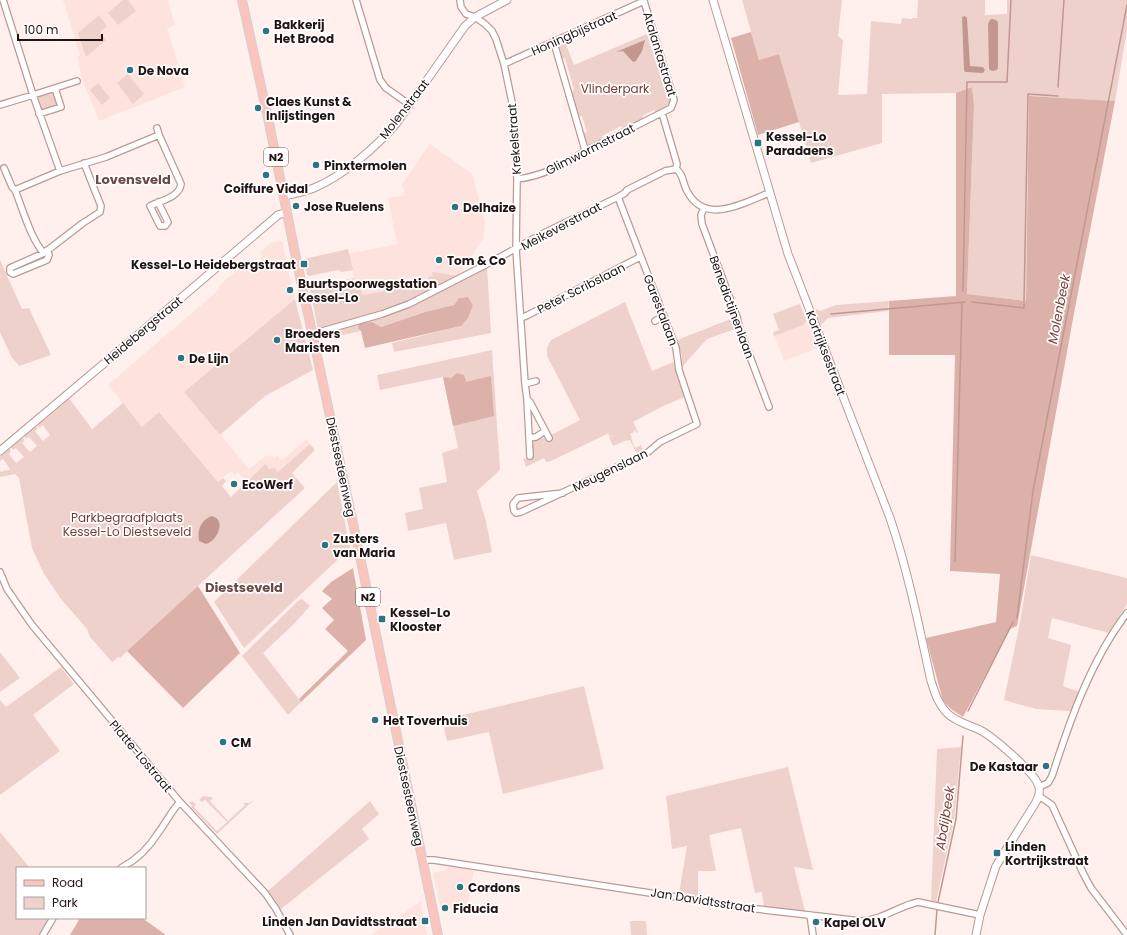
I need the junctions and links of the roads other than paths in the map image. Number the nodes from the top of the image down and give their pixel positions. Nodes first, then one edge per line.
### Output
1 (4, 0) edge
2 (242, 0) edge
3 (356, 0) edge
4 (460, 0) edge
5 (507, 0) edge
6 (713, 0) edge
7 (644, 1) joint
8 (475, 17) junction
9 (554, 43) junction
10 (504, 64) junction
11 (77, 81) dead end
12 (55, 88) junction
13 (34, 94) junction
14 (0, 105) edge
15 (410, 105) junction
16 (662, 113) junction
17 (39, 114) junction
18 (157, 128) dead end
19 (159, 135) junction
20 (585, 150) junction
21 (84, 163) junction
22 (4, 168) dead end
23 (676, 170) junction
24 (60, 171) junction
25 (517, 179) junction
26 (15, 190) junction
27 (769, 193) junction
28 (284, 196) junction
29 (618, 197) junction
30 (158, 202) dead end
31 (704, 208) junction
32 (287, 212) junction
33 (516, 249) junction
34 (43, 252) junction
35 (640, 257) junction
36 (664, 316) junction
37 (521, 318) junction
38 (655, 321) dead end
39 (312, 334) junction
40 (536, 381) dead end
41 (524, 384) junction
42 (527, 399) junction
43 (769, 407) dead end
44 (697, 424) joint
45 (545, 431) junction
46 (529, 438) junction
47 (549, 438) dead end
48 (0, 450) edge
49 (530, 456) dead end
50 (564, 493) junction
51 (529, 496) junction
52 (531, 507) junction
53 (0, 572) edge
54 (1127, 613) edge
55 (1039, 787) junction
56 (1039, 796) junction
57 (180, 802) junction
58 (423, 860) junction
59 (124, 867) edge
60 (810, 915) junction
61 (980, 915) junction
62 (52, 919) edge
63 (43, 935) edge
64 (290, 935) edge
65 (438, 935) edge
66 (813, 935) edge
67 (976, 935) edge
68 (1127, 935) edge

1 - 13 street
2 - 28 main road, Diestsesteenweg / N2
3 - 15 street
4 - 8 street, Krekelstraat
5 - 8 street, Molenstraat
6 - 27 street, Kortrijksestraat
7 - 9 street, Honingbijstraat
7 - 16 street, Atalantastraat
8 - 10 street, Krekelstraat
8 - 15 street, Molenstraat
9 - 10 street, Honingbijstraat
9 - 20 street
10 - 25 street, Krekelstraat
11 - 12 street
12 - 13 street
12 - 17 street
13 - 14 street
13 - 17 street
15 - 28 street, Molenstraat
16 - 20 street, Glimwormstraat
16 - 23 street, Atalantastraat
17 - 24 street
18 - 19 street
19 - 21 street
19 - 30 street
20 - 25 street, Glimwormstraat
21 - 24 street
21 - 34 street
22 - 26 street
23 - 29 street, Meikeverstraat
23 - 31 street, Atalantastraat
24 - 26 street
25 - 33 street, Krekelstraat
26 - 34 street
27 - 31 street
27 - 55 street, Kortrijksestraat
28 - 32 main road, Diestsesteenweg / N2
29 - 33 street, Meikeverstraat
29 - 35 street, Garestalaan
31 - 43 street, Benedictijnenlaan
32 - 39 main road, Diestsesteenweg / N2
32 - 48 street, Heidebergstraat
33 - 37 street, Krekelstraat
33 - 39 street, Meikeverstraat
34 - 34 street
35 - 36 street, Garestalaan
35 - 37 street, Peter Scribslaan
36 - 38 street
36 - 44 street, Garestalaan
37 - 41 street, Krekelstraat
39 - 58 main road, Diestsesteenweg / N2
40 - 41 street
41 - 42 street, Krekelstraat
42 - 45 street
42 - 46 street
44 - 50 street, Meugenslaan
45 - 46 street
45 - 47 street
46 - 49 street
50 - 51 street, Meugenslaan
50 - 52 street, Meugenslaan
51 - 52 street
51 - 52 street, Meugenslaan
53 - 57 street, Platte-Lostraat
54 - 55 street
55 - 56 street
56 - 61 street
56 - 68 street
57 - 59 street
57 - 64 street, Platte-Lostraat
58 - 60 street, Jan Davidtsstraat
58 - 65 main road, Diestsesteenweg / N2
60 - 61 street, Jan Davidtsstraat
60 - 66 street
61 - 67 street
62 - 63 street

